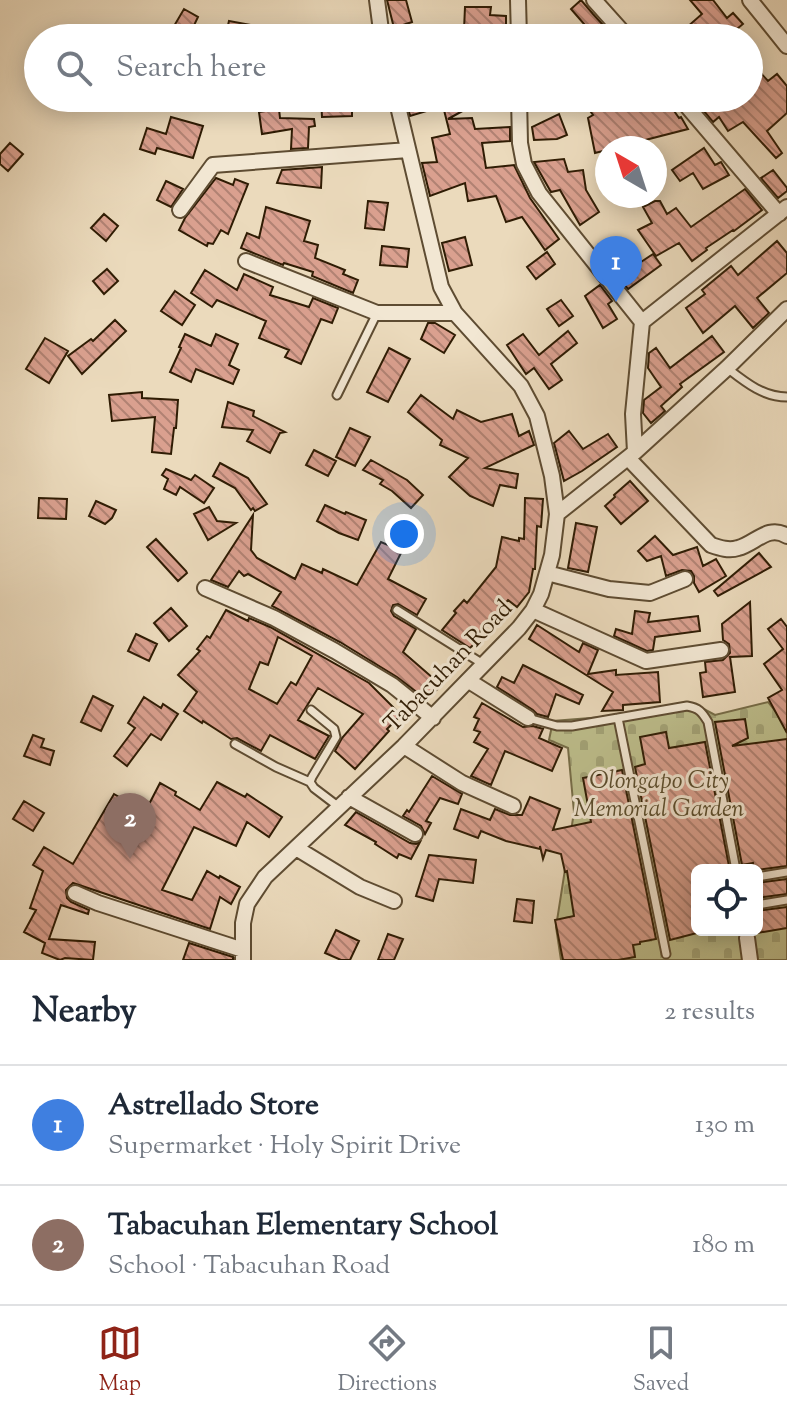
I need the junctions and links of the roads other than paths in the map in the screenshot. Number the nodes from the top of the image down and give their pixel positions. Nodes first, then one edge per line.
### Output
1 (377, 0) edge
2 (518, 0) edge
3 (594, 0) edge
4 (750, 0) edge
5 (380, 24) edge
6 (519, 24) edge
7 (615, 24) edge
8 (787, 46) edge
9 (399, 112) edge
10 (519, 112) edge
11 (693, 112) edge
12 (408, 150) junction
13 (180, 210) dead end
14 (783, 211) edge
15 (246, 261) dead end
16 (787, 309) edge
17 (377, 313) junction
18 (455, 313) junction
19 (642, 322) junction
20 (727, 368) junction
21 (337, 395) dead end
22 (787, 397) edge
23 (632, 455) junction
24 (557, 514) junction
25 (787, 536) edge
26 (547, 573) junction
27 (685, 579) dead end
28 (205, 588) dead end
29 (397, 610) dead end
30 (533, 610) junction
31 (721, 650) dead end
32 (485, 665) junction
33 (469, 681) junction
34 (311, 710) dead end
35 (433, 718) junction
36 (528, 718) joint
37 (618, 718) junction
38 (235, 744) dead end
39 (404, 746) junction
40 (310, 782) junction
41 (344, 802) junction
42 (513, 806) dead end
43 (415, 834) dead end
44 (296, 848) junction
45 (735, 864) edge
46 (787, 872) edge
47 (763, 876) edge
48 (75, 893) dead end
49 (787, 900) edge
50 (394, 901) dead end
51 (763, 904) edge
52 (746, 936) edge
53 (666, 954) dead end
54 (243, 955) edge
55 (750, 960) edge

1 - 5 street
2 - 6 street
3 - 7 street
4 - 8 street
9 - 12 street, Tabacuhan Road
10 - 19 street
11 - 14 street
12 - 13 street
12 - 18 street, Tabacuhan Road
14 - 19 street
15 - 17 street
16 - 20 street
17 - 18 street
17 - 21 lane
18 - 24 street, Tabacuhan Road
19 - 23 street
20 - 22 lane
20 - 23 street
23 - 24 street
23 - 25 street
24 - 26 street, Tabacuhan Road
26 - 27 street
26 - 30 street, Tabacuhan Road
28 - 35 street
29 - 32 lane
30 - 31 street
30 - 32 street, Tabacuhan Road
32 - 33 street, Tabacuhan Road
33 - 35 street, Tabacuhan Road
33 - 36 street
34 - 40 lane
35 - 39 street, Tabacuhan Road
36 - 37 lane
37 - 45 lane
37 - 53 lane
38 - 40 lane
39 - 41 street, Tabacuhan Road
39 - 42 street
40 - 41 lane
41 - 43 street
41 - 44 street, Tabacuhan Road
44 - 50 street
44 - 54 street, Tabacuhan Road
46 - 47 lane
48 - 54 street
49 - 51 lane
52 - 55 street

